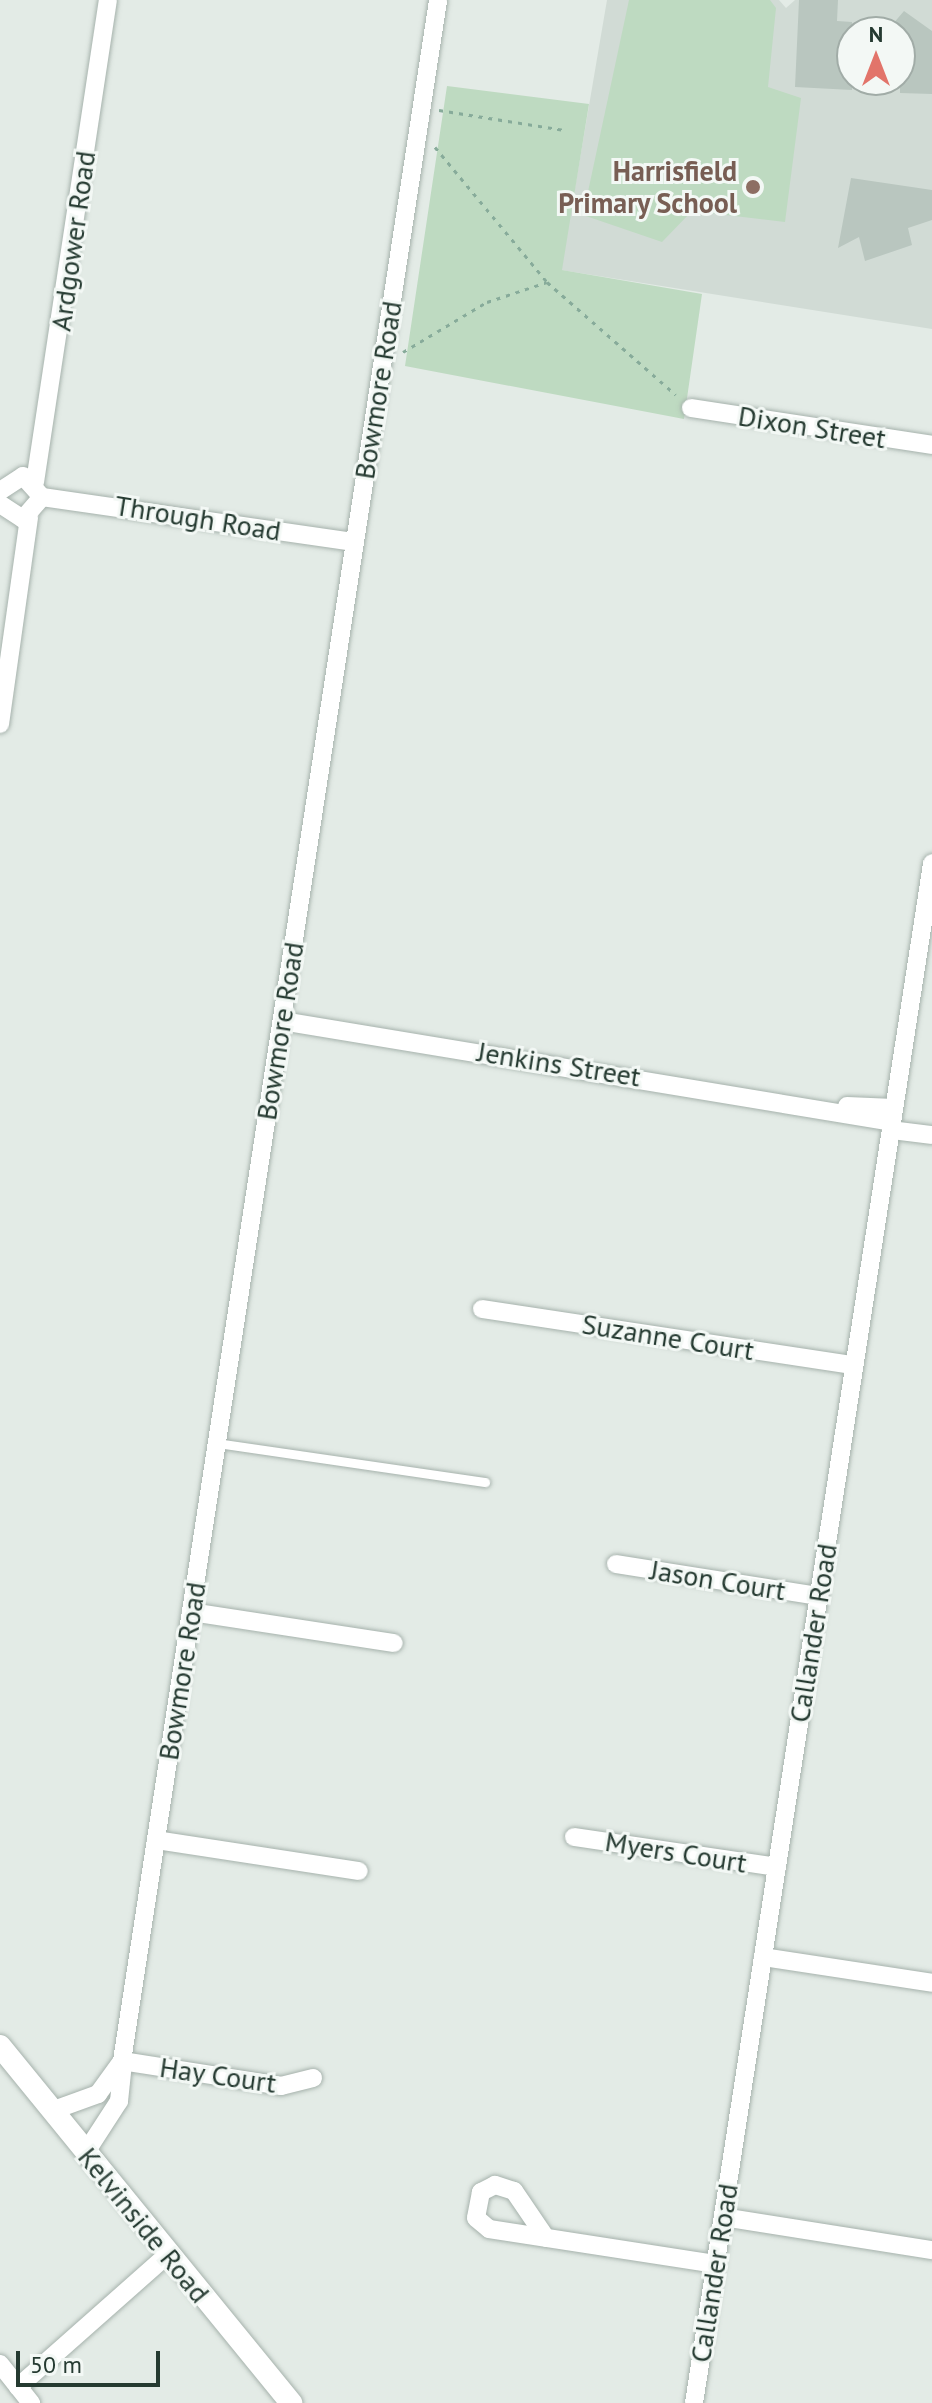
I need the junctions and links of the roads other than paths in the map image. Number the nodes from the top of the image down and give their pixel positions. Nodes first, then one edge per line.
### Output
1 (108, 0) edge
2 (438, 0) edge
3 (691, 408) road end
4 (932, 445) edge
5 (2, 483) edge
6 (39, 489) junction
7 (10, 516) edge
8 (353, 542) junction
9 (0, 724) edge
10 (932, 863) edge
11 (282, 1021) junction
12 (893, 1120) junction
13 (932, 1125) edge
14 (932, 1135) edge
15 (482, 1309) dead end
16 (854, 1365) junction
17 (217, 1443) junction
18 (485, 1482) dead end
19 (616, 1564) dead end
20 (819, 1596) junction
21 (191, 1612) junction
22 (394, 1643) dead end
23 (574, 1837) dead end
24 (156, 1840) junction
25 (777, 1867) junction
26 (359, 1871) dead end
27 (763, 1957) junction
28 (932, 1983) edge
29 (0, 2046) edge
30 (122, 2061) junction
31 (313, 2078) dead end
32 (54, 2110) junction
33 (86, 2152) junction
34 (723, 2217) junction
35 (546, 2238) dead end
36 (932, 2250) edge
37 (166, 2256) junction
38 (716, 2264) junction
39 (0, 2364) edge
40 (18, 2387) junction
41 (31, 2403) edge
42 (291, 2403) edge
43 (694, 2403) edge

1 - 6 street, Ardgower Road
2 - 8 street, Bowmore Road
3 - 4 street, Dixon Street
5 - 6 street, Through Road
6 - 7 street
6 - 8 street, Through Road
7 - 9 street
8 - 11 street, Bowmore Road
10 - 12 street, Callander Road
11 - 12 street, Jenkins Street
11 - 17 street, Bowmore Road
12 - 13 street, Jenkins Street
12 - 14 street, Jenkins Street
12 - 16 street, Callander Road
15 - 16 street, Suzanne Court
16 - 20 street, Callander Road
17 - 18 lane
17 - 21 street, Bowmore Road
19 - 20 street, Jason Court
20 - 25 street, Callander Road
21 - 22 street
21 - 24 street, Bowmore Road
23 - 25 street, Myers Court
24 - 26 street
24 - 30 street, Bowmore Road
25 - 27 street, Callander Road
27 - 28 street
27 - 34 street, Callander Road
29 - 32 street, Kelvinside Road
30 - 31 street, Hay Court
30 - 32 street, Bowmore Road
30 - 33 street, Bowmore Road
32 - 33 street, Kelvinside Road
33 - 37 street, Kelvinside Road
34 - 36 street
34 - 38 street, Callander Road
35 - 38 street
37 - 40 street
37 - 42 street, Kelvinside Road
38 - 43 street, Callander Road
39 - 40 street
40 - 41 street

